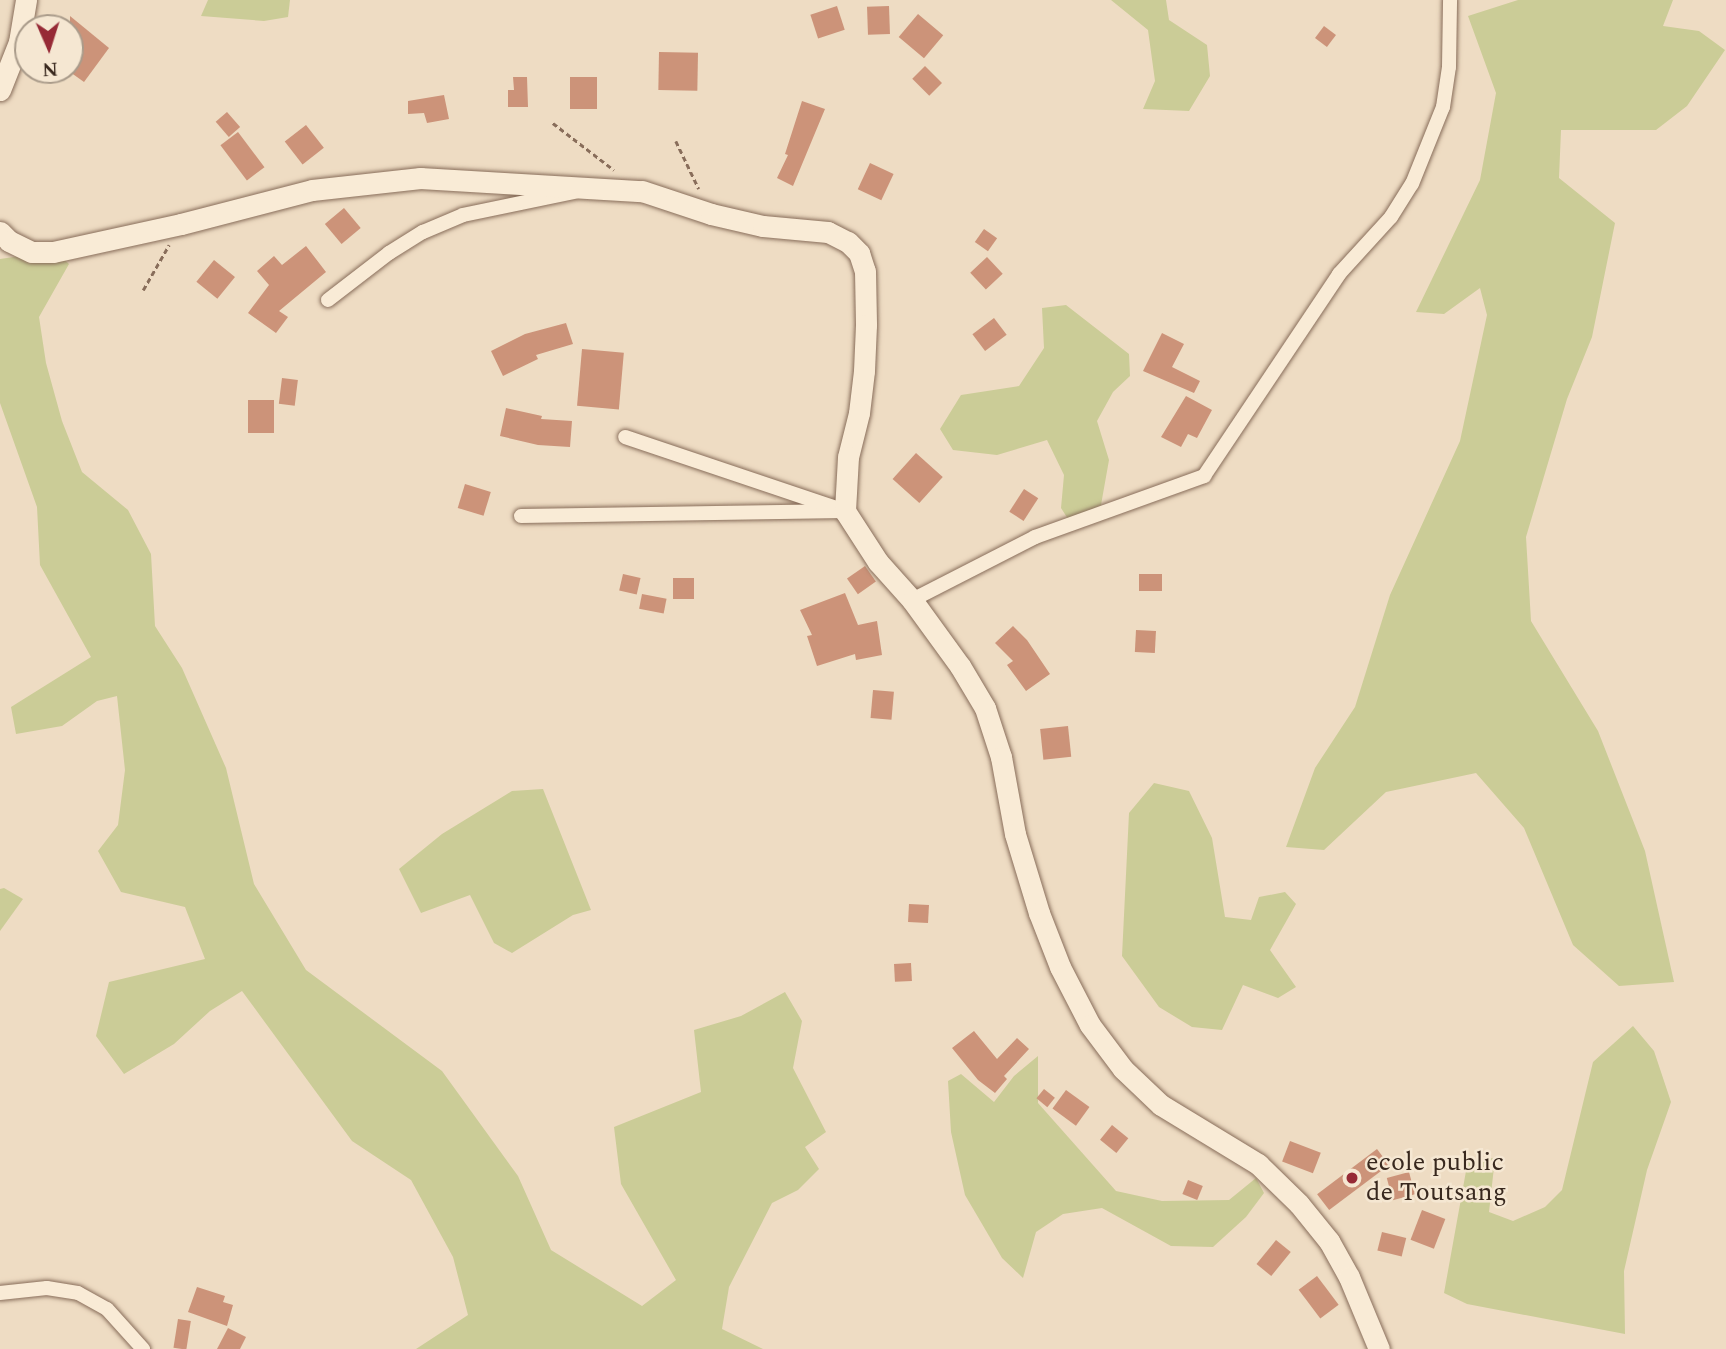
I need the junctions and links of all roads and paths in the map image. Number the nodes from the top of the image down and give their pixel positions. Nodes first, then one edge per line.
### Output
1 (26, 0) edge
2 (1451, 0) edge
3 (0, 90) edge
4 (553, 123) dead end
5 (676, 141) dead end
6 (592, 187) junction
7 (642, 191) junction
8 (711, 214) junction
9 (181, 224) junction
10 (0, 232) edge
11 (143, 290) dead end
12 (328, 300) dead end
13 (625, 437) dead end
14 (845, 511) junction
15 (521, 516) dead end
16 (912, 600) junction
17 (0, 1293) edge
18 (143, 1349) edge
19 (1379, 1349) edge

1 - 3 street
2 - 16 street
4 - 7 path
5 - 8 path
6 - 7 street
6 - 9 street
6 - 12 street
7 - 8 street
8 - 14 street
9 - 10 street
9 - 11 path
13 - 14 street
14 - 15 street
14 - 16 street
16 - 19 street
17 - 18 street

